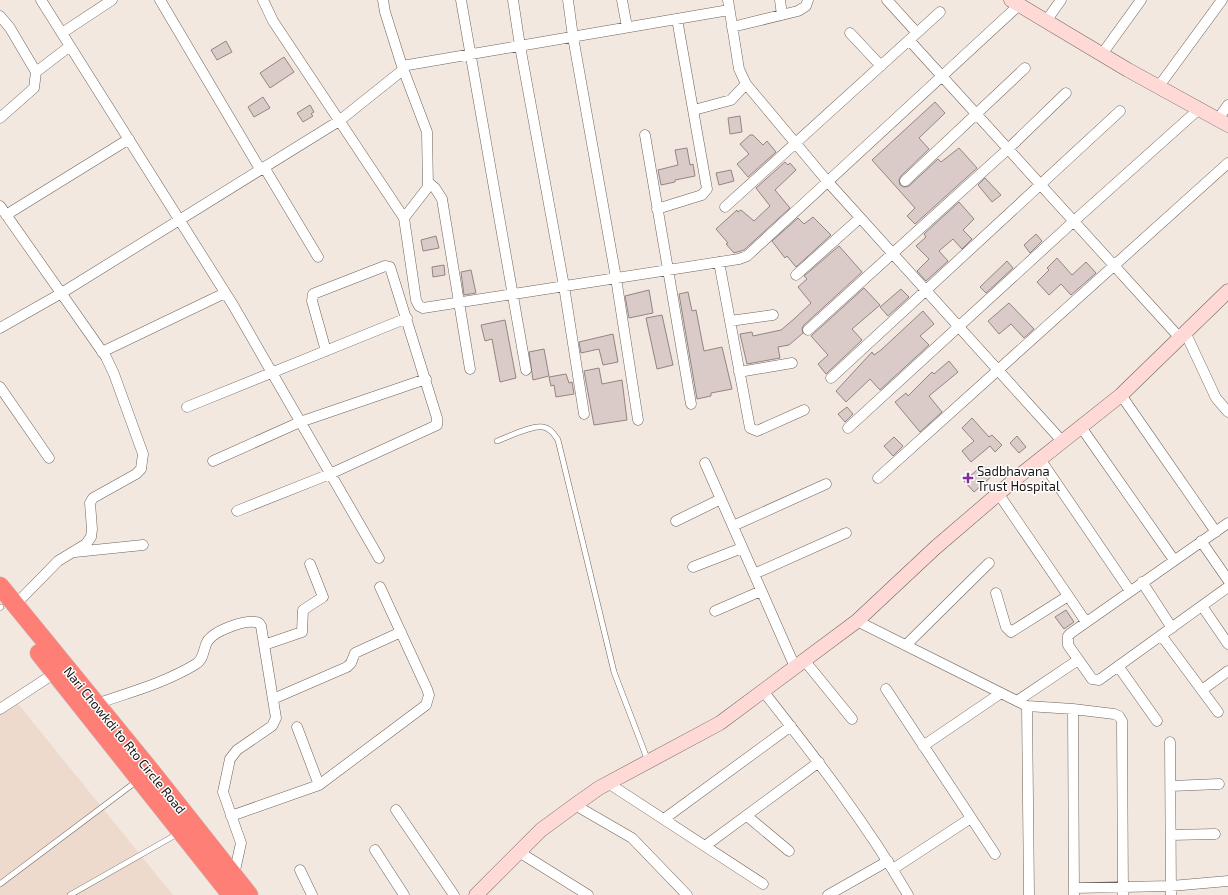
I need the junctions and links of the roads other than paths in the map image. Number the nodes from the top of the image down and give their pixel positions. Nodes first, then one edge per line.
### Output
1 (41, 0) edge
2 (112, 0) edge
3 (160, 0) edge
4 (263, 0) edge
5 (383, 0) edge
6 (461, 0) edge
7 (513, 0) edge
8 (568, 0) edge
9 (622, 0) edge
10 (780, 0) edge
11 (808, 0) edge
12 (887, 0) edge
13 (1061, 0) edge
14 (1141, 0) edge
15 (1222, 0) edge
16 (1015, 2) edge
17 (729, 5) edge
18 (940, 12) dead end
19 (782, 15) junction
20 (0, 16) edge
21 (677, 19) junction
22 (1046, 21) junction
23 (732, 27) junction
24 (627, 28) junction
25 (62, 33) junction
26 (850, 33) dead end
27 (913, 36) junction
28 (573, 37) junction
29 (70, 46) junction
30 (520, 46) junction
31 (470, 54) junction
32 (1102, 54) junction
33 (881, 66) junction
34 (403, 68) junction
35 (1025, 68) dead end
36 (36, 72) junction
37 (942, 76) junction
38 (746, 84) junction
39 (1158, 86) junction
40 (1066, 93) dead end
41 (1228, 105) edge
42 (1200, 109) junction
43 (694, 110) junction
44 (1120, 111) dead end
45 (976, 113) junction
46 (0, 118) edge
47 (339, 121) junction
48 (1223, 122) edge
49 (645, 135) dead end
50 (129, 139) junction
51 (795, 143) junction
52 (1008, 149) junction
53 (1228, 163) edge
54 (262, 168) junction
55 (905, 181) dead end
56 (828, 182) junction
57 (428, 183) junction
58 (1040, 184) junction
59 (0, 206) edge
60 (725, 207) dead end
61 (657, 209) junction
62 (6, 215) junction
63 (180, 218) junction
64 (404, 218) junction
65 (860, 218) junction
66 (1074, 221) junction
67 (892, 253) junction
68 (318, 257) dead end
69 (719, 262) junction
70 (1114, 265) junction
71 (667, 270) junction
72 (796, 275) dead end
73 (616, 278) junction
74 (564, 286) junction
75 (926, 290) junction
76 (1228, 291) edge
77 (226, 293) junction
78 (60, 294) junction
79 (513, 294) junction
80 (459, 302) junction
81 (773, 315) dead end
82 (407, 318) junction
83 (730, 321) junction
84 (959, 327) junction
85 (0, 328) edge
86 (808, 330) dead end
87 (1182, 334) junction
88 (326, 351) junction
89 (102, 352) junction
90 (792, 363) dead end
91 (470, 369) dead end
92 (526, 370) dead end
93 (998, 370) junction
94 (739, 372) junction
95 (272, 373) junction
96 (831, 378) dead end
97 (426, 380) junction
98 (0, 387) edge
99 (1121, 395) junction
100 (691, 404) dead end
101 (187, 407) dead end
102 (804, 410) dead end
103 (1228, 412) edge
104 (584, 414) dead end
105 (638, 420) dead end
106 (300, 422) junction
107 (1081, 427) junction
108 (848, 428) dead end
109 (497, 441) dead end
110 (1062, 441) junction
111 (48, 458) dead end
112 (1040, 459) junction
113 (214, 461) dead end
114 (705, 463) dead end
115 (330, 474) junction
116 (878, 478) dead end
117 (826, 484) dead end
118 (998, 493) junction
119 (721, 500) junction
120 (237, 511) dead end
121 (676, 521) dead end
122 (1228, 524) edge
123 (733, 526) junction
124 (1216, 532) junction
125 (846, 533) dead end
126 (1201, 541) junction
127 (143, 545) dead end
128 (742, 548) junction
129 (73, 552) junction
130 (379, 558) dead end
131 (1174, 560) junction
132 (989, 563) dead end
133 (310, 564) dead end
134 (693, 566) dead end
135 (754, 574) junction
136 (1228, 580) edge
137 (1142, 582) junction
138 (0, 586) edge
139 (380, 586) dead end
140 (1228, 587) edge
141 (761, 591) junction
142 (1130, 591) junction
143 (996, 593) dead end
144 (1068, 596) junction
145 (4, 606) edge
146 (1202, 606) junction
147 (715, 611) dead end
148 (857, 621) junction
149 (1086, 622) junction
150 (1172, 628) junction
151 (401, 632) junction
152 (1162, 635) junction
153 (1228, 644) edge
154 (264, 645) junction
155 (906, 645) junction
156 (1078, 660) junction
157 (799, 664) junction
158 (1118, 666) junction
159 (1228, 671) edge
160 (55, 673) junction
161 (886, 689) dead end
162 (1202, 690) junction
163 (763, 691) junction
164 (1001, 693) junction
165 (274, 699) junction
166 (1017, 701) junction
167 (96, 704) junction
168 (1027, 706) junction
169 (0, 709) edge
170 (1073, 709) junction
171 (1218, 712) dead end
172 (852, 719) dead end
173 (1157, 721) dead end
174 (791, 726) junction
175 (297, 727) dead end
176 (1170, 742) dead end
177 (923, 746) junction
178 (648, 761) junction
179 (820, 762) junction
180 (145, 775) junction
181 (608, 783) junction
182 (1218, 784) dead end
183 (319, 785) junction
184 (1171, 786) junction
185 (575, 805) junction
186 (396, 810) dead end
187 (231, 816) junction
188 (747, 816) junction
189 (971, 818) junction
190 (664, 819) junction
191 (181, 832) junction
192 (1215, 834) dead end
193 (1171, 835) junction
194 (706, 846) junction
195 (375, 850) dead end
196 (789, 851) dead end
197 (519, 852) junction
198 (995, 854) dead end
199 (890, 865) junction
200 (300, 870) dead end
201 (234, 875) junction
202 (1228, 880) edge
203 (0, 884) edge
204 (763, 884) dead end
205 (1171, 890) edge
206 (1074, 891) edge
207 (1123, 891) edge
208 (70, 895) edge
209 (230, 895) edge
210 (249, 895) edge
211 (312, 895) edge
212 (404, 895) edge
213 (454, 895) edge
214 (476, 895) edge
215 (588, 895) edge
216 (687, 895) edge
217 (828, 895) edge
218 (908, 895) edge
219 (1029, 895) edge

1 - 25 street
2 - 25 street
3 - 54 street
4 - 47 street
5 - 34 street
6 - 31 street
7 - 30 street
8 - 28 street
9 - 24 street
10 - 19 street
11 - 19 street
12 - 27 street
13 - 22 street
14 - 32 street
15 - 39 street
16 - 22 street
16 - 37 street
17 - 21 street
17 - 23 street
18 - 27 street
19 - 23 street
20 - 36 street
21 - 24 street
21 - 43 street
22 - 32 street
23 - 38 street
24 - 28 street
25 - 29 street
26 - 33 street
27 - 33 street
27 - 37 street
28 - 30 street
28 - 73 street
29 - 36 street
29 - 50 street
30 - 31 street
30 - 74 street
31 - 34 street
31 - 79 street
32 - 39 street
33 - 51 street
34 - 47 street
34 - 57 street
35 - 45 street
36 - 46 street
37 - 45 street
37 - 56 street
38 - 43 street
38 - 51 street
39 - 42 street
40 - 52 street
41 - 48 street
42 - 48 street
42 - 66 street
43 - 61 street
44 - 58 street
45 - 52 street
45 - 55 street
47 - 54 street
47 - 64 street
49 - 61 street
50 - 62 street
50 - 63 street
51 - 56 street
51 - 60 street
52 - 58 street
52 - 67 street
53 - 70 street
54 - 63 street
54 - 68 street
56 - 65 street
56 - 69 street
57 - 64 street
57 - 80 street
58 - 66 street
58 - 75 street
59 - 62 street
61 - 71 street
62 - 78 street
63 - 77 street
63 - 78 street
64 - 80 street
65 - 67 street
65 - 72 street
66 - 70 street
66 - 84 street
67 - 75 street
67 - 86 street
69 - 71 street
69 - 83 street
70 - 87 street
70 - 93 street
71 - 73 street
71 - 100 street
73 - 74 street
73 - 105 street
74 - 79 street
74 - 104 street
75 - 84 street
75 - 96 street
76 - 87 street
77 - 89 street
77 - 95 street
78 - 85 street
78 - 89 street
79 - 80 street
79 - 92 street
80 - 91 street
81 - 83 street
82 - 88 street
82 - 88 street
82 - 97 street
83 - 94 street
84 - 93 street
84 - 108 street
87 - 99 street
87 - 103 street
88 - 95 street
89 - 129 street
90 - 94 street
93 - 110 street
93 - 116 street
94 - 102 street
95 - 101 street
95 - 106 street
97 - 106 street
97 - 115 street
98 - 111 street
99 - 107 street
99 - 124 street
106 - 113 street
106 - 115 street
107 - 110 street
107 - 131 street
109 - 178 lane
110 - 112 street
112 - 118 street
112 - 142 street
114 - 119 street
115 - 120 street
115 - 130 street
117 - 123 street
118 - 144 street
118 - 148 street
119 - 121 street
119 - 123 street
122 - 124 street
123 - 128 street
124 - 126 street
125 - 135 street
126 - 131 street
126 - 136 street
127 - 129 street
128 - 134 street
128 - 135 street
129 - 145 street
131 - 137 street
132 - 155 street
133 - 154 street
135 - 141 street
137 - 142 street
137 - 150 street
138 - 145 highway, Nari Chowkdi to Rto Circle Road
139 - 151 street
140 - 146 street
141 - 147 street
141 - 157 street
142 - 149 street
143 - 144 street
144 - 149 street
145 - 160 highway
145 - 167 highway, Nari Chowkdi to Rto Circle Road
146 - 150 street
146 - 153 street
148 - 155 street
148 - 157 street
149 - 156 street
150 - 152 street
151 - 165 street
151 - 183 street
152 - 158 street
152 - 162 street
154 - 165 street
154 - 167 street
155 - 164 street
156 - 158 street
156 - 166 street
157 - 163 street
157 - 172 street
158 - 173 street
159 - 162 street
160 - 169 street
160 - 180 highway
161 - 177 street
162 - 171 street
163 - 174 street
163 - 178 street
164 - 166 street
164 - 177 street
165 - 187 street
166 - 168 street
167 - 180 highway, Nari Chowkdi to Rto Circle Road
168 - 170 street
168 - 219 street
170 - 206 street
170 - 207 street
174 - 179 street
174 - 190 street
175 - 183 street
176 - 184 street
177 - 189 street
178 - 181 street
179 - 188 street
179 - 199 street
180 - 191 highway
180 - 201 highway, Nari Chowkdi to Rto Circle Road
180 - 203 lane
181 - 185 street
181 - 190 street
182 - 184 street
183 - 187 street
184 - 193 street
185 - 197 street
185 - 216 street
186 - 213 street
187 - 201 street
188 - 194 street
188 - 196 street
189 - 198 street
189 - 199 street
190 - 194 street
191 - 208 lane
191 - 209 highway
192 - 193 street
193 - 205 street
194 - 204 street
195 - 212 street
197 - 214 street
197 - 215 street
199 - 217 street
199 - 218 street
200 - 211 street
201 - 210 highway, Nari Chowkdi to Rto Circle Road
202 - 205 street
205 - 207 street
206 - 207 street

